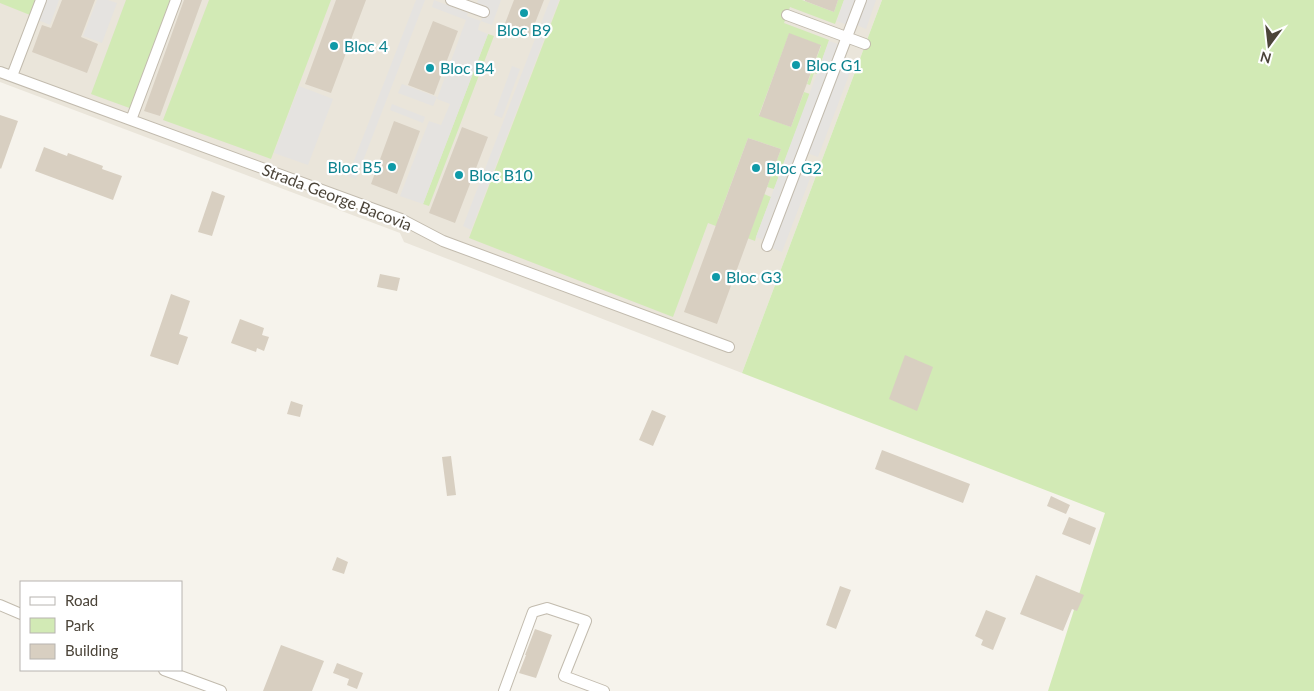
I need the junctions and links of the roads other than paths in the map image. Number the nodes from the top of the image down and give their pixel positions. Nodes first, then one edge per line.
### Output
1 (41, 0) edge
2 (176, 0) edge
3 (451, 0) edge
4 (861, 0) edge
5 (484, 12) dead end
6 (787, 15) dead end
7 (847, 38) junction
8 (865, 44) dead end
9 (0, 72) edge
10 (12, 76) junction
11 (131, 120) junction
12 (767, 246) dead end
13 (729, 347) dead end
14 (0, 605) edge
15 (20, 614) edge
16 (167, 671) edge
17 (221, 691) edge
18 (504, 691) edge
19 (604, 691) edge

1 - 10 street
2 - 11 street
3 - 5 street
4 - 7 street
6 - 7 street
7 - 8 street
7 - 12 street
9 - 10 street, Strada George Bacovia
10 - 11 street, Strada George Bacovia
11 - 13 street, Strada George Bacovia
14 - 15 street
16 - 17 street
18 - 19 street

